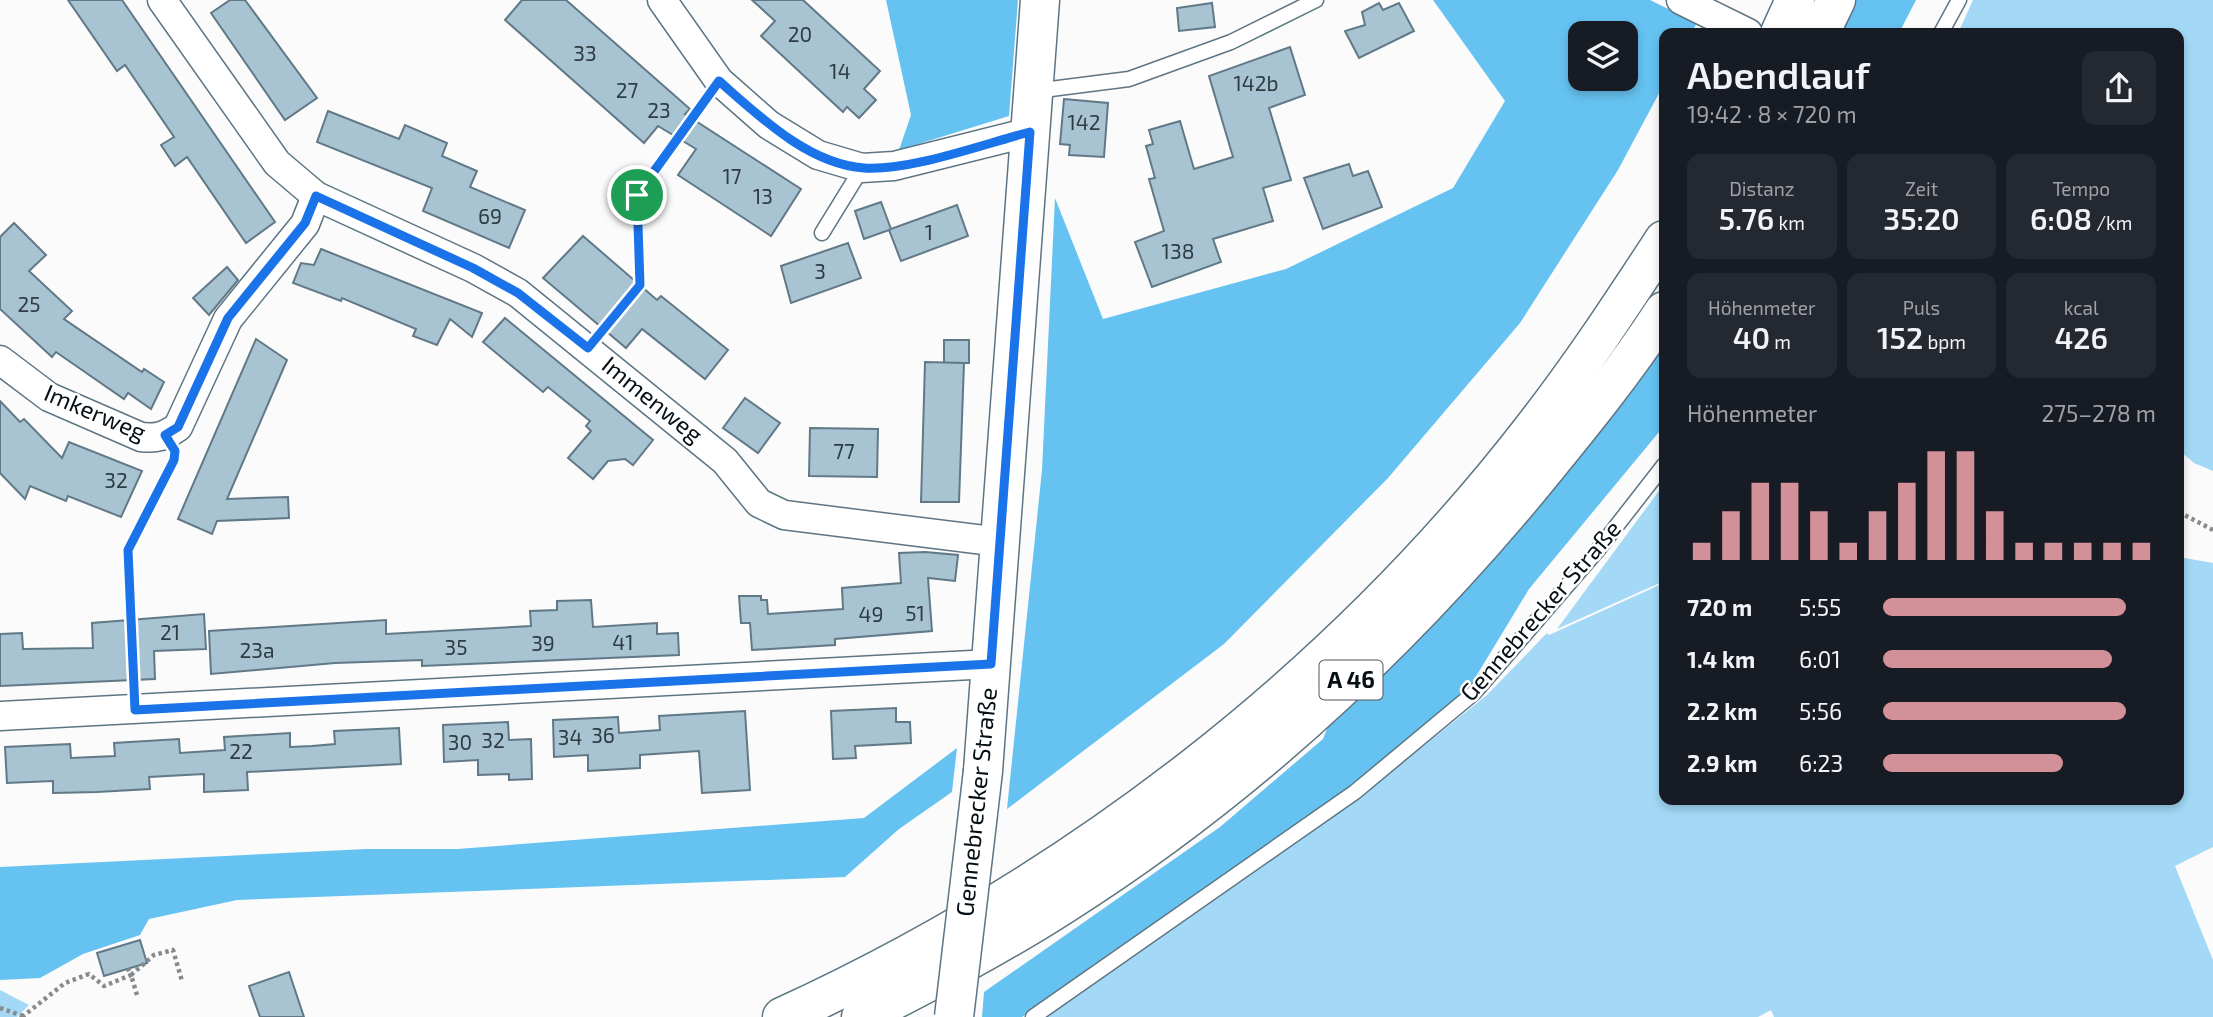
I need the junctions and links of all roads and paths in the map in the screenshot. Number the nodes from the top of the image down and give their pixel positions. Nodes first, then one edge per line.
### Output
1 (162, 0) edge
2 (662, 0) edge
3 (1040, 0) edge
4 (1316, 0) edge
5 (1681, 0) edge
6 (1795, 0) edge
7 (1836, 0) edge
8 (1959, 0) edge
9 (1738, 28) edge
10 (1782, 28) edge
11 (1822, 28) edge
12 (1944, 28) edge
13 (719, 81) junction
14 (1033, 91) junction
15 (1030, 132) junction
16 (862, 168) junction
17 (316, 196) junction
18 (822, 233) dead end
19 (1659, 248) edge
20 (1659, 318) edge
21 (588, 348) junction
22 (0, 359) edge
23 (165, 435) junction
24 (1659, 471) edge
25 (2184, 515) edge
26 (2213, 530) edge
27 (1000, 542) junction
28 (991, 664) junction
29 (135, 710) junction
30 (0, 716) edge
31 (128, 968) dead end
32 (131, 975) junction
33 (182, 981) dead end
34 (136, 995) dead end
35 (0, 1008) edge
36 (22, 1016) edge
37 (782, 1017) edge
38 (861, 1017) edge
39 (954, 1017) edge
40 (1033, 1017) edge

1 - 17 street, Immenweg
2 - 13 street
3 - 14 main road, Gennebrecker Straße
4 - 14 lane
5 - 9 street
6 - 10 main road
7 - 11 main road
8 - 12 lane
13 - 16 street
13 - 21 path
14 - 15 main road, Gennebrecker Straße
15 - 16 street
15 - 27 main road, Gennebrecker Straße
16 - 18 lane
17 - 21 street, Immenweg
17 - 23 street, Imkerweg
19 - 37 main road, A 46
20 - 38 main road, A 46
21 - 27 street, Immenweg
22 - 23 street, Imkerweg
23 - 29 path
24 - 40 lane, Gennebrecker Straße
25 - 26 path
27 - 28 main road, Gennebrecker Straße
28 - 29 street
28 - 39 main road, Gennebrecker Straße, bridge
29 - 30 street
31 - 32 path
32 - 33 path
32 - 34 path
32 - 36 path
35 - 36 path

